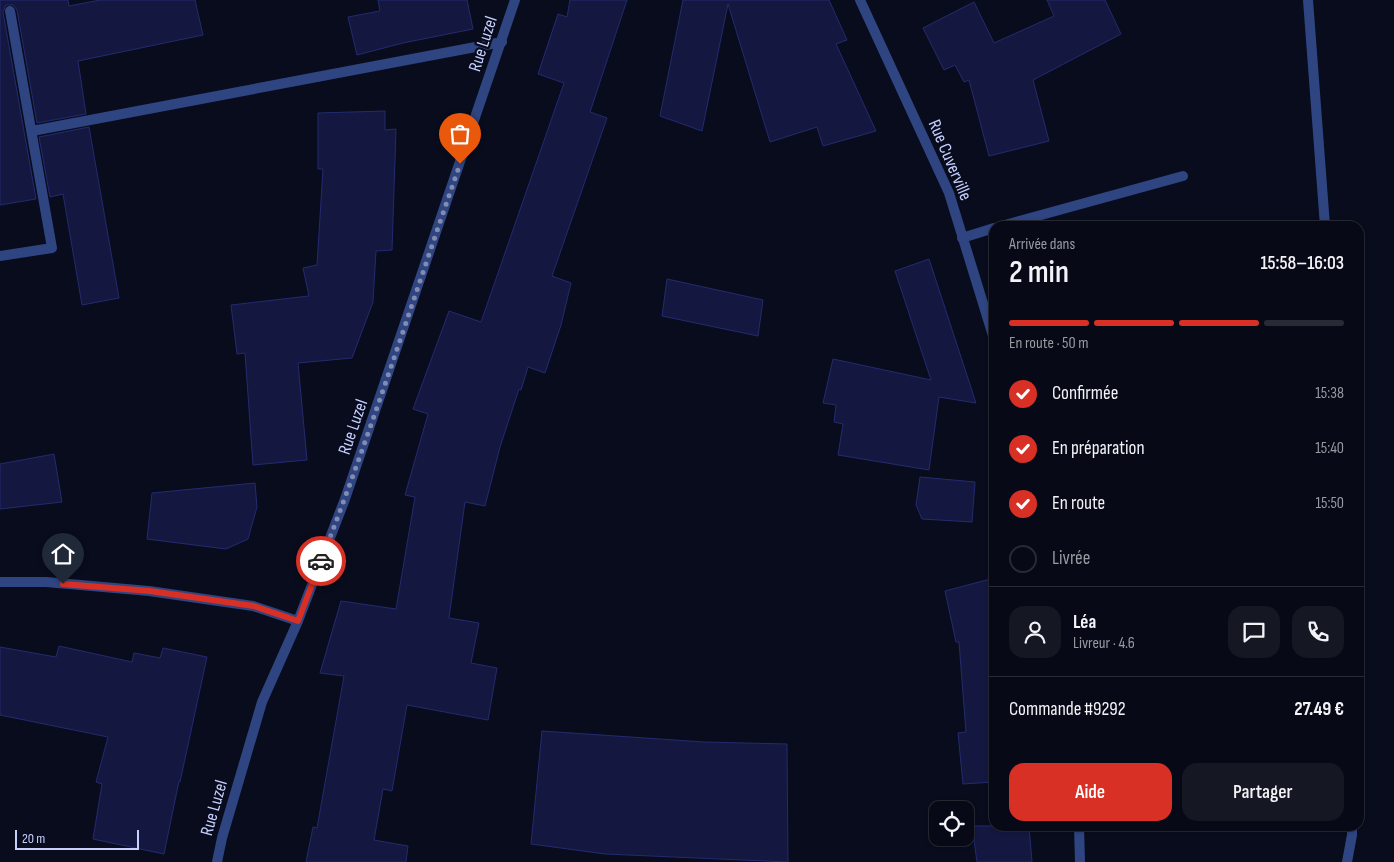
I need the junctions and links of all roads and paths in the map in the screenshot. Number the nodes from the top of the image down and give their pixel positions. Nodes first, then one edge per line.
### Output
1 (515, 0) edge
2 (860, 0) edge
3 (1308, 0) edge
4 (10, 10) dead end
5 (502, 42) junction
6 (32, 131) junction
7 (1183, 176) dead end
8 (1019, 221) edge
9 (1325, 221) edge
10 (989, 230) edge
11 (962, 238) junction
12 (0, 256) edge
13 (989, 323) edge
14 (0, 582) edge
15 (298, 621) junction
16 (1079, 831) edge
17 (1352, 831) edge
18 (216, 862) edge
19 (1080, 862) edge
20 (1347, 862) edge

1 - 5 street, Rue Luzel
2 - 11 street, Rue Cuverville
3 - 9 street
4 - 6 street
5 - 6 street
5 - 15 street, Rue Luzel
6 - 12 street
7 - 8 street
10 - 11 street
11 - 13 street, Rue Cuverville
14 - 15 street
15 - 18 street, Rue Luzel
16 - 19 street
17 - 20 street

